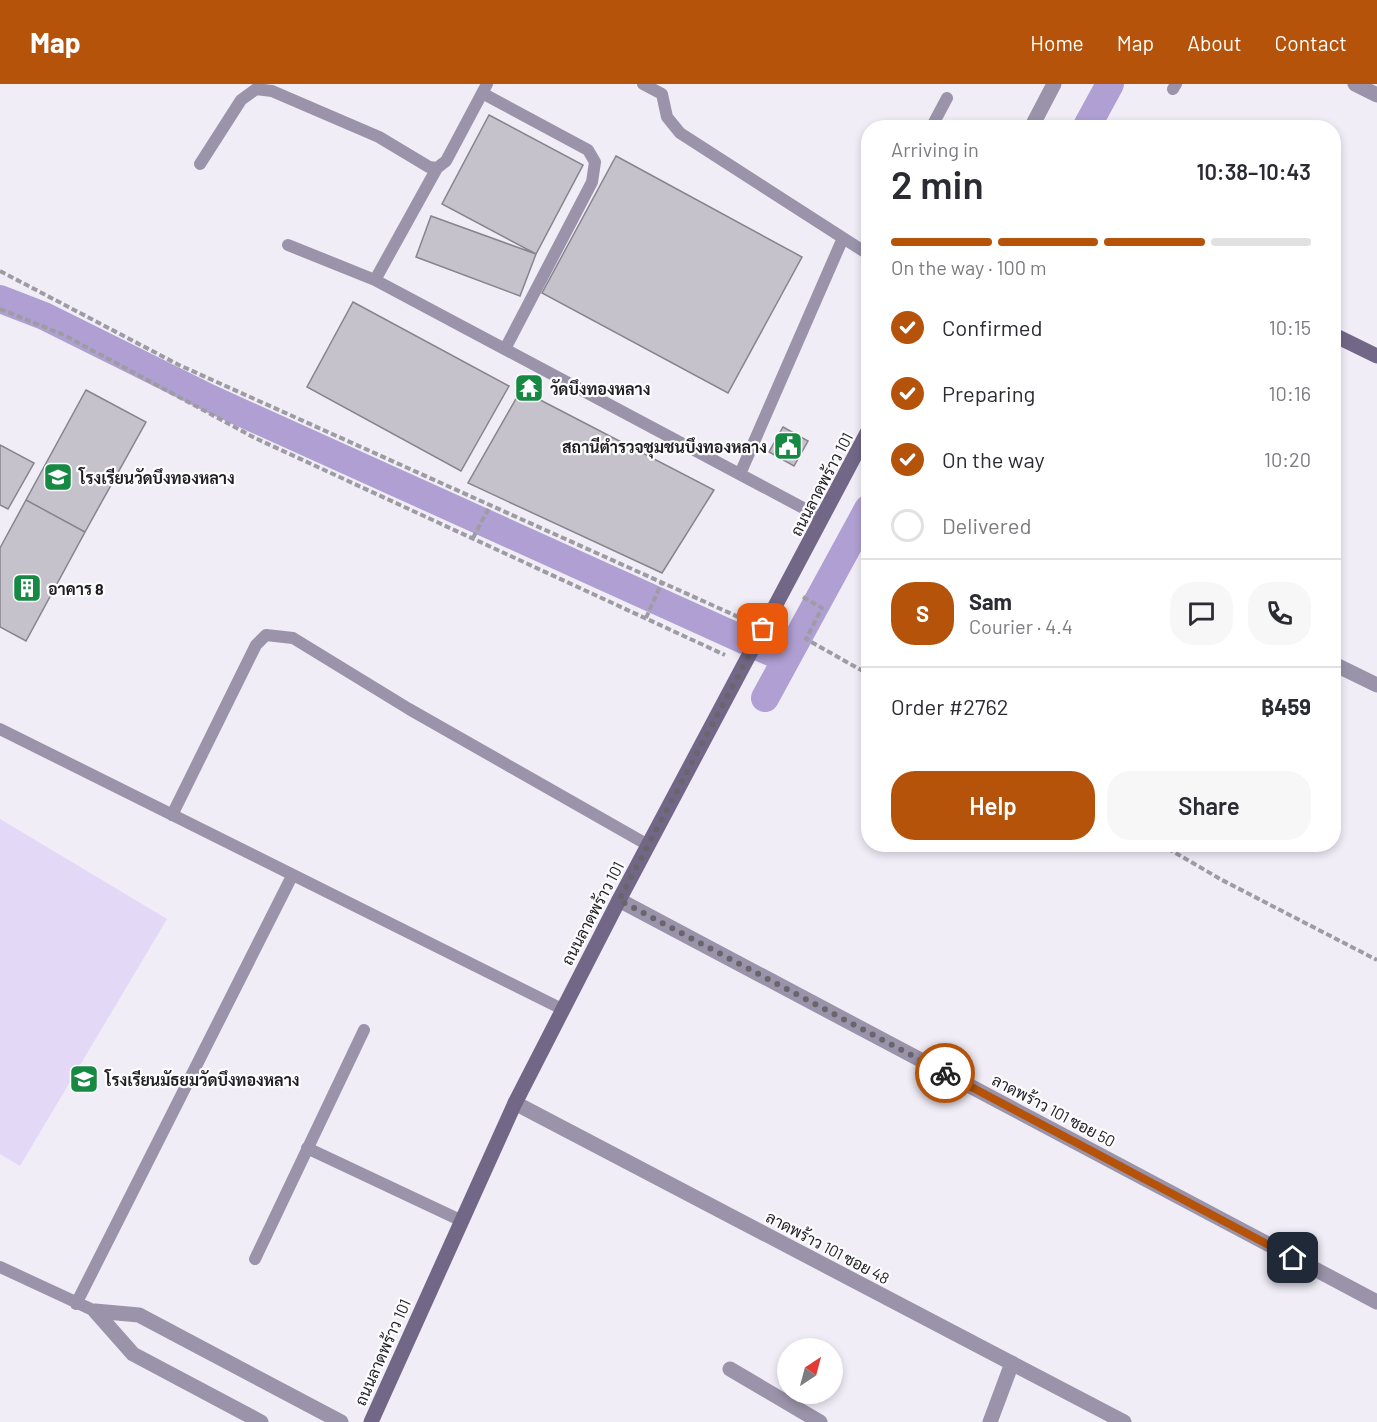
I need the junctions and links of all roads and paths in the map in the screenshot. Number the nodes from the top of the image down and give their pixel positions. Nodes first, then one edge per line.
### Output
1 (644, 84) edge
2 (1054, 84) edge
3 (1355, 84) edge
4 (484, 89) edge
5 (665, 89) edge
6 (1377, 95) edge
7 (947, 98) dead end
8 (935, 120) edge
9 (1035, 120) edge
10 (200, 164) dead end
11 (437, 168) junction
12 (843, 238) junction
13 (288, 246) dead end
14 (861, 249) edge
15 (0, 271) edge
16 (375, 280) junction
17 (0, 309) edge
18 (1341, 338) edge
19 (505, 349) junction
20 (1377, 356) edge
21 (861, 444) edge
22 (740, 474) junction
23 (489, 507) junction
24 (822, 518) junction
25 (473, 537) junction
26 (661, 583) junction
27 (810, 600) dead end
28 (646, 617) junction
29 (763, 629) junction
30 (745, 664) junction
31 (1341, 667) edge
32 (861, 670) edge
33 (1377, 685) edge
34 (0, 729) edge
35 (172, 815) junction
36 (648, 845) junction
37 (1174, 852) edge
38 (292, 876) junction
39 (619, 900) junction
40 (1377, 960) edge
41 (562, 1009) junction
42 (363, 1030) dead end
43 (515, 1103) junction
44 (307, 1148) junction
45 (460, 1220) junction
46 (255, 1259) dead end
47 (0, 1267) edge
48 (1377, 1302) edge
49 (76, 1304) junction
50 (94, 1311) junction
51 (1012, 1363) junction
52 (730, 1369) dead end
53 (261, 1422) edge
54 (341, 1422) edge
55 (371, 1422) edge
56 (820, 1422) edge
57 (990, 1422) edge
58 (1124, 1422) edge

1 - 5 lane
2 - 9 street
3 - 6 street
4 - 11 lane
4 - 19 lane
5 - 12 lane
7 - 8 lane
10 - 11 lane
11 - 16 lane
12 - 14 lane
12 - 22 lane
13 - 16 lane
15 - 23 path
16 - 19 lane
17 - 25 path
18 - 20 street
19 - 22 lane
21 - 24 street, ถนนลาดพร้าว 101
22 - 24 lane
23 - 25 path
23 - 26 path
24 - 29 street, ถนนลาดพร้าว 101
25 - 28 path
26 - 28 path
26 - 29 path
27 - 32 path
28 - 30 path
29 - 30 street, ถนนลาดพร้าว 101
30 - 36 street, ถนนลาดพร้าว 101
31 - 33 street
34 - 35 lane
35 - 36 lane
35 - 38 lane
36 - 39 street, ถนนลาดพร้าว 101
37 - 40 path
38 - 41 lane
38 - 49 lane
39 - 41 street, ถนนลาดพร้าว 101
39 - 48 street, ลาดพร้าว 101 ซอย 50
41 - 43 street, ถนนลาดพร้าว 101
42 - 44 lane
43 - 45 street, ถนนลาดพร้าว 101
43 - 51 street, ลาดพร้าว 101 ซอย 48
44 - 45 lane
44 - 46 lane
45 - 55 street, ถนนลาดพร้าว 101
47 - 49 lane
49 - 50 lane
50 - 53 street
50 - 54 street
51 - 57 street
51 - 58 street, ลาดพร้าว 101 ซอย 48
52 - 56 street

